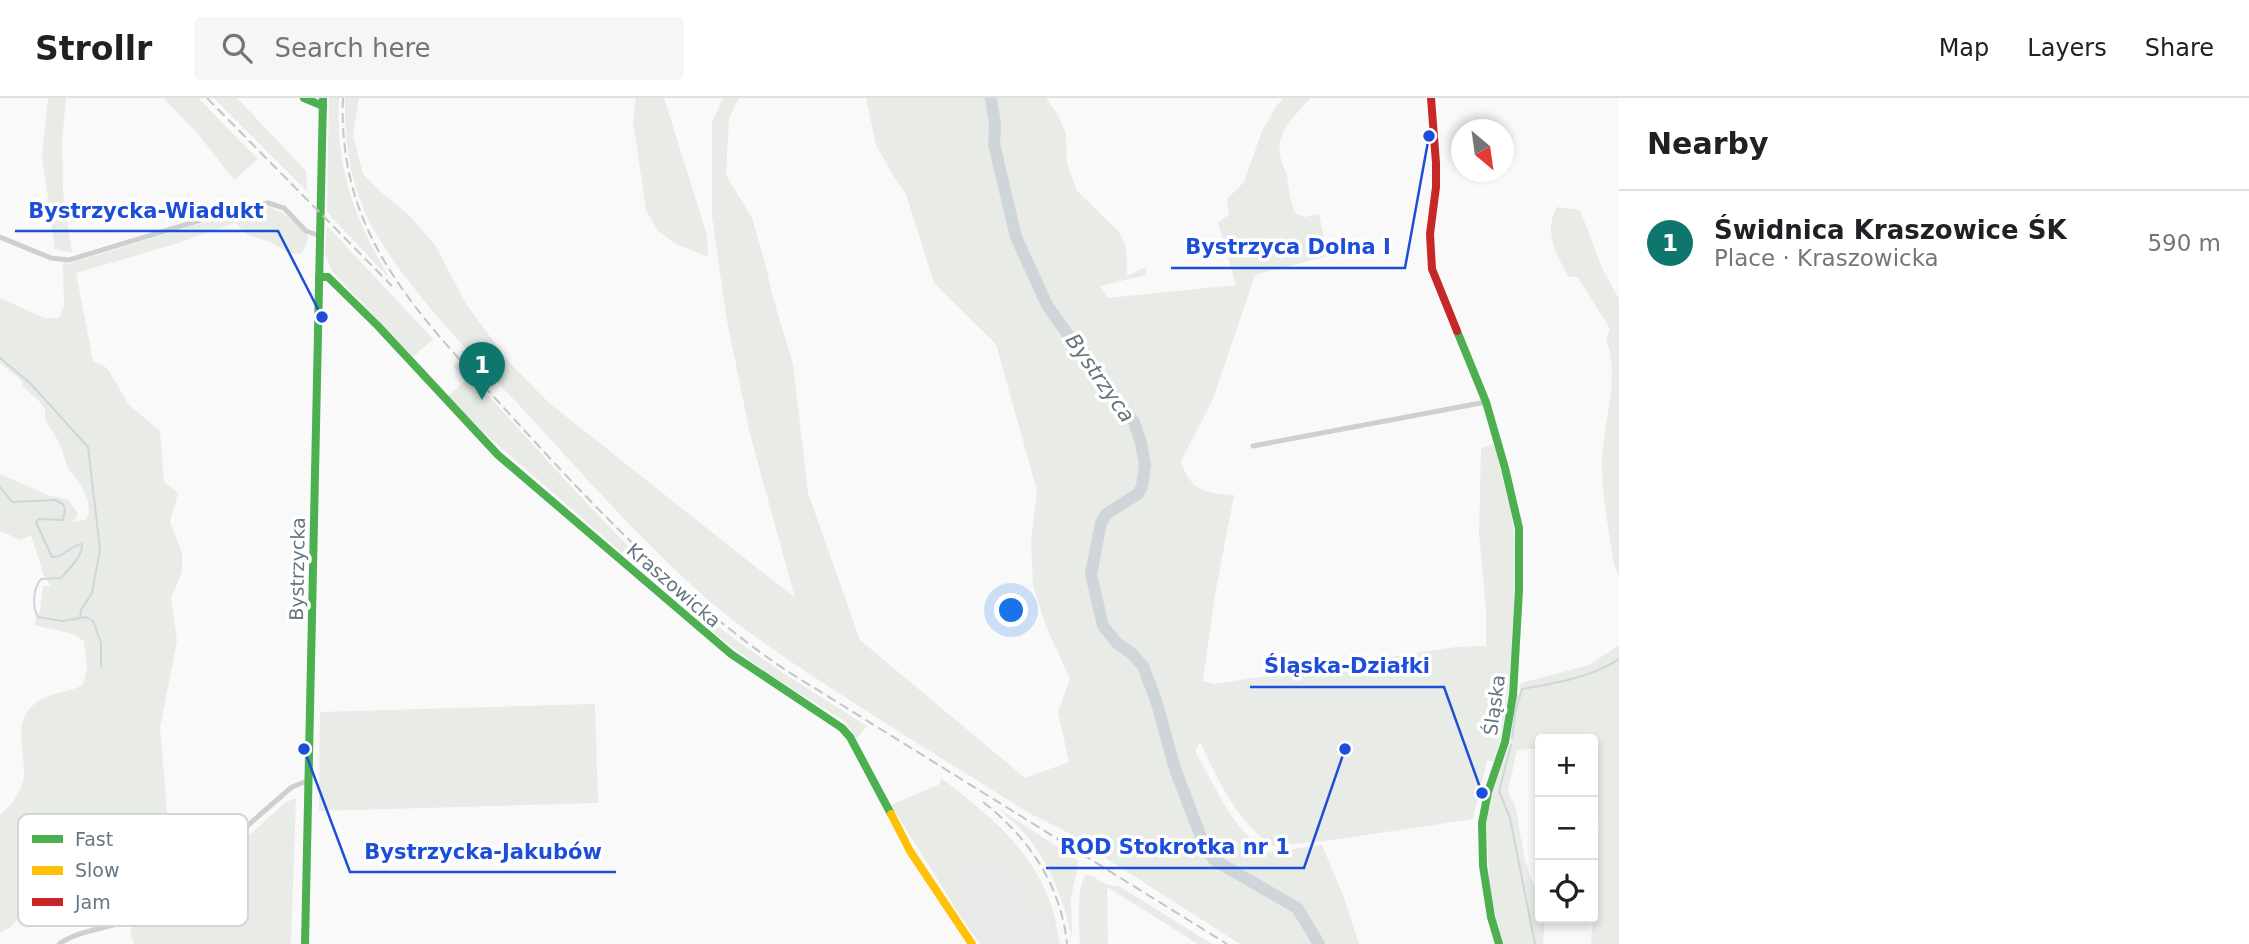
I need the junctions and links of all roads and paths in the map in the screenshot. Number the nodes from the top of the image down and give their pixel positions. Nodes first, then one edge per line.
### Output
1 (304, 98) edge
2 (1431, 98) edge
3 (323, 102) edge
4 (320, 236) junction
5 (0, 237) edge
6 (319, 277) junction
7 (1486, 402) junction
8 (1253, 446) dead end
9 (309, 780) junction
10 (248, 825) edge
11 (112, 926) edge
12 (59, 944) edge
13 (305, 944) edge
14 (972, 944) edge
15 (1499, 944) edge

1 - 3 street
2 - 7 street, Śląska
3 - 4 street, Bystrzycka
4 - 5 street
4 - 6 street, Bystrzycka
6 - 9 street, Bystrzycka
6 - 14 street, Kraszowicka
7 - 8 street
7 - 15 street, Śląska
9 - 10 street
9 - 13 street, Bystrzycka
11 - 12 street

